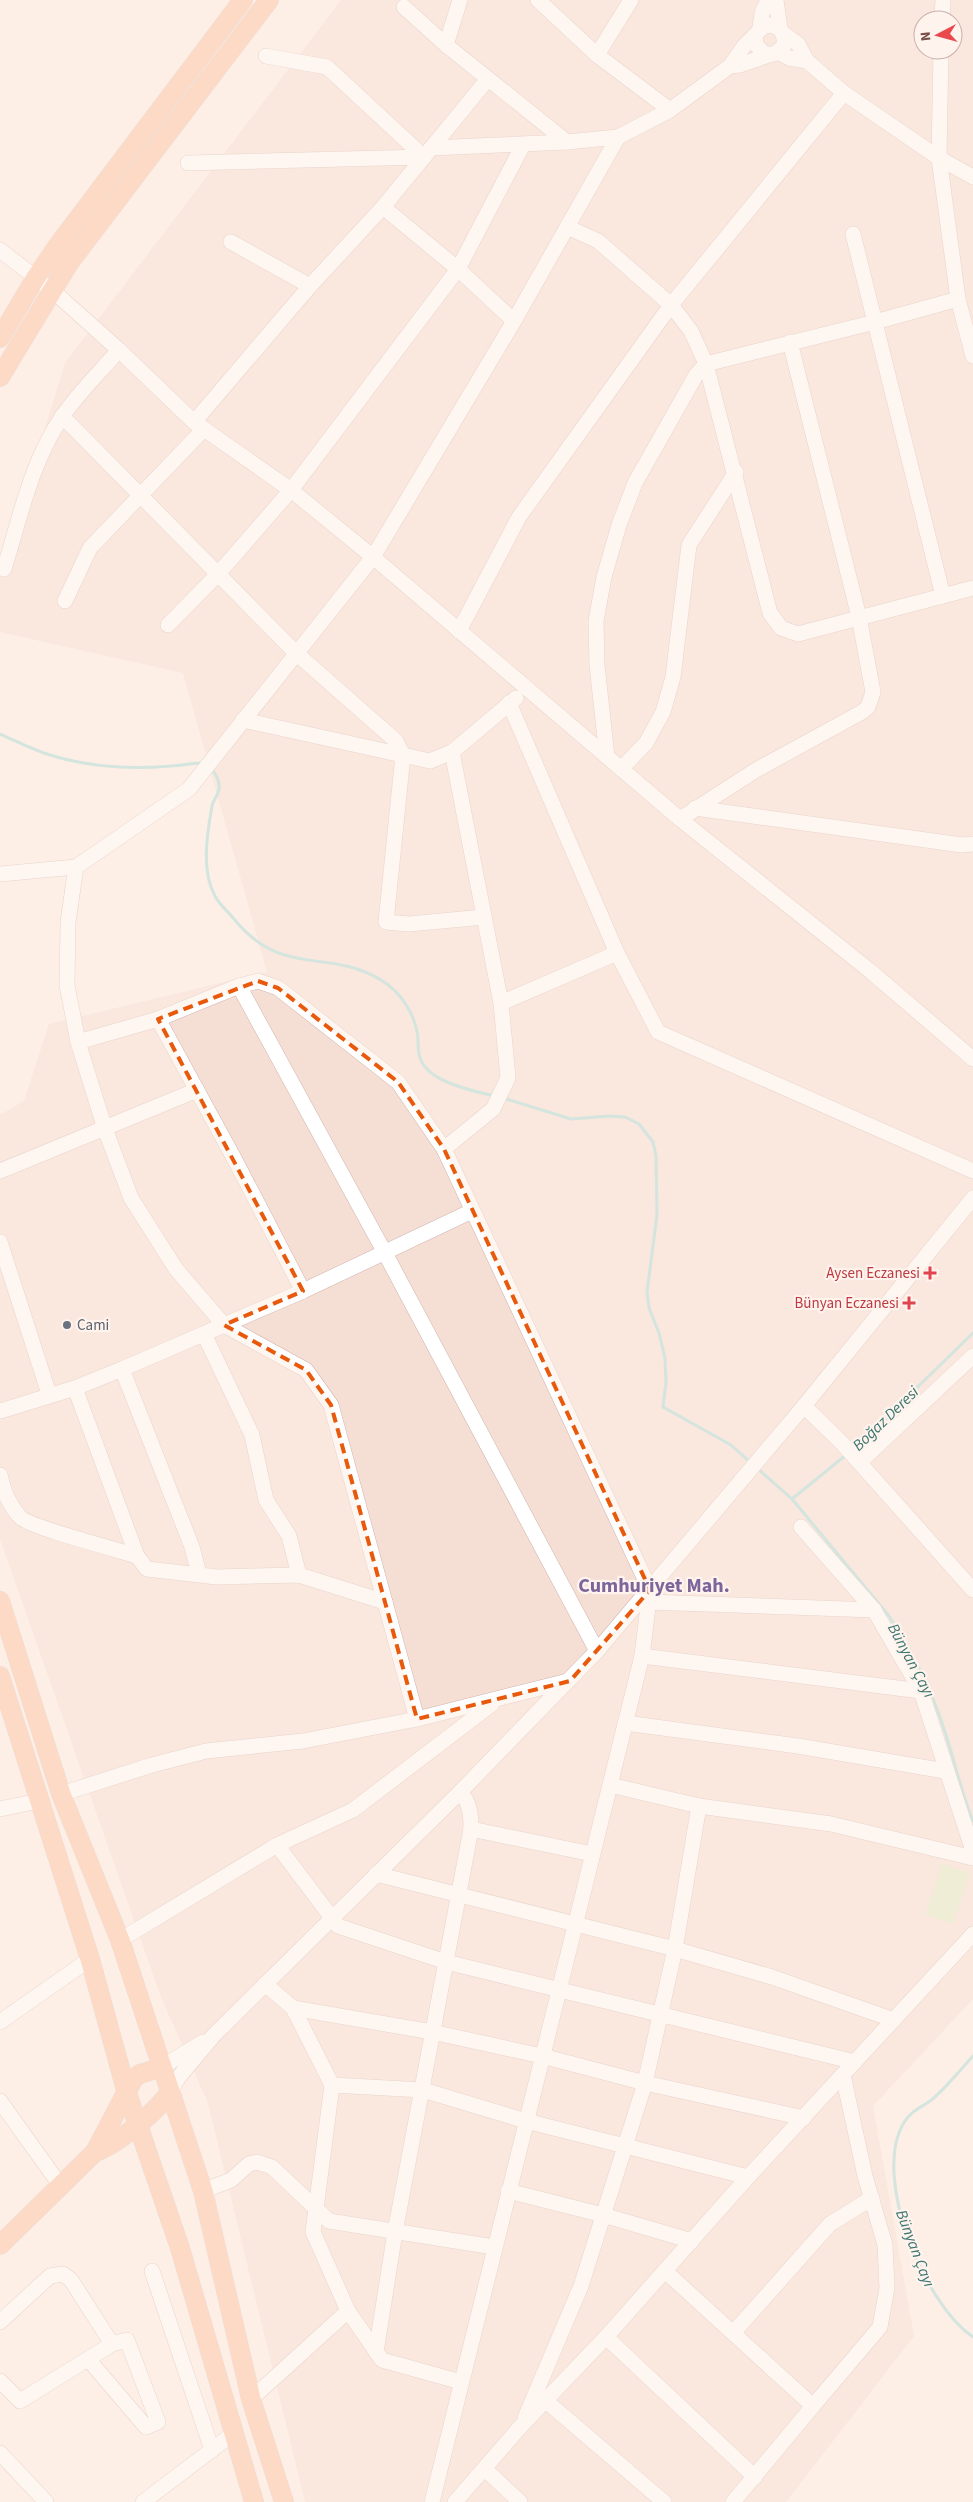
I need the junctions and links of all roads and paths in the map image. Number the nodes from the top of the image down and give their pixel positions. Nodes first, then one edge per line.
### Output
1 (243, 0) edge
2 (269, 0) edge
3 (460, 0) edge
4 (538, 0) edge
5 (631, 0) edge
6 (768, 0) edge
7 (776, 0) edge
8 (404, 7) dead end
9 (782, 31) junction
10 (758, 32) junction
11 (446, 45) junction
12 (774, 54) junction
13 (597, 55) junction
14 (266, 56) dead end
15 (941, 60) edge
16 (807, 61) junction
17 (730, 66) junction
18 (487, 80) junction
19 (844, 93) junction
20 (670, 110) junction
21 (618, 136) junction
22 (567, 142) junction
23 (523, 145) junction
24 (428, 152) junction
25 (939, 158) junction
26 (188, 162) dead end
27 (973, 177) edge
28 (383, 207) junction
29 (567, 227) junction
30 (853, 234) dead end
31 (231, 242) dead end
32 (0, 250) edge
33 (458, 269) junction
34 (35, 279) junction
35 (310, 286) junction
36 (53, 291) junction
37 (958, 299) junction
38 (671, 305) junction
39 (514, 321) junction
40 (875, 322) junction
41 (0, 338) edge
42 (790, 342) junction
43 (119, 350) junction
44 (973, 356) edge
45 (706, 364) junction
46 (0, 377) edge
47 (62, 416) junction
48 (199, 426) junction
49 (736, 472) junction
50 (291, 490) junction
51 (141, 496) junction
52 (373, 557) junction
53 (4, 569) dead end
54 (218, 574) junction
55 (973, 588) edge
56 (942, 596) junction
57 (65, 601) dead end
58 (860, 617) junction
59 (168, 624) dead end
60 (459, 631) junction
61 (296, 653) junction
62 (526, 689) junction
63 (509, 703) junction
64 (243, 720) junction
65 (452, 752) junction
66 (403, 755) junction
67 (607, 757) junction
68 (621, 769) junction
69 (694, 808) junction
70 (680, 819) junction
71 (973, 844) edge
72 (76, 866) junction
73 (0, 874) edge
74 (484, 917) junction
75 (617, 953) junction
76 (239, 986) junction
77 (501, 1003) junction
78 (158, 1019) junction
79 (78, 1042) junction
80 (973, 1059) edge
81 (197, 1090) junction
82 (104, 1129) junction
83 (444, 1149) junction
84 (0, 1171) edge
85 (973, 1171) edge
86 (973, 1198) edge
87 (472, 1211) junction
88 (0, 1242) edge
89 (385, 1253) junction
90 (303, 1292) junction
91 (224, 1325) junction
92 (204, 1334) junction
93 (973, 1356) edge
94 (122, 1369) junction
95 (75, 1388) junction
96 (49, 1394) junction
97 (804, 1406) junction
98 (0, 1411) edge
99 (858, 1460) junction
100 (0, 1475) edge
101 (801, 1527) dead end
102 (137, 1556) junction
103 (199, 1574) junction
104 (299, 1575) junction
105 (973, 1590) edge
106 (649, 1596) junction
107 (0, 1601) edge
108 (385, 1602) junction
109 (874, 1610) junction
110 (597, 1651) junction
111 (642, 1656) junction
112 (0, 1676) edge
113 (570, 1681) junction
114 (921, 1691) junction
115 (498, 1700) junction
116 (417, 1719) junction
117 (625, 1723) junction
118 (946, 1771) junction
119 (610, 1785) junction
120 (460, 1792) junction
121 (61, 1794) junction
122 (39, 1801) junction
123 (699, 1806) junction
124 (0, 1810) edge
125 (471, 1828) junction
126 (277, 1846) junction
127 (973, 1851) edge
128 (592, 1854) junction
129 (973, 1858) edge
130 (376, 1874) junction
131 (459, 1894) junction
132 (331, 1919) junction
133 (577, 1924) junction
134 (973, 1934) edge
135 (120, 1940) junction
136 (675, 1949) junction
137 (90, 1959) junction
138 (446, 1962) junction
139 (265, 1984) junction
140 (559, 1990) junction
141 (293, 2008) junction
142 (662, 2013) junction
143 (894, 2020) junction
144 (0, 2022) edge
145 (432, 2032) junction
146 (214, 2035) junction
147 (542, 2056) junction
148 (855, 2062) junction
149 (162, 2067) junction
150 (843, 2075) junction
151 (645, 2083) junction
152 (332, 2085) junction
153 (126, 2090) junction
154 (423, 2090) junction
155 (170, 2092) junction
156 (2, 2107) edge
157 (804, 2118) junction
158 (526, 2121) junction
159 (137, 2123) junction
160 (626, 2146) junction
161 (95, 2152) junction
162 (748, 2177) junction
163 (60, 2185) junction
164 (203, 2191) junction
165 (508, 2191) junction
166 (872, 2198) junction
167 (315, 2208) junction
168 (603, 2215) junction
169 (395, 2232) junction
170 (692, 2241) junction
171 (0, 2245) edge
172 (494, 2248) junction
173 (152, 2271) dead end
174 (665, 2271) junction
175 (348, 2311) junction
176 (2, 2315) edge
177 (734, 2332) junction
178 (606, 2337) junction
179 (112, 2344) junction
180 (376, 2352) junction
181 (88, 2359) junction
182 (0, 2381) edge
183 (461, 2382) junction
184 (251, 2399) junction
185 (546, 2401) junction
186 (813, 2406) junction
187 (522, 2426) junction
188 (234, 2433) junction
189 (212, 2450) junction
190 (0, 2452) edge
191 (485, 2470) junction
192 (755, 2477) junction
193 (46, 2502) edge
194 (143, 2502) edge
195 (254, 2502) edge
196 (284, 2502) edge
197 (432, 2502) edge
198 (454, 2502) edge
199 (520, 2502) edge
200 (664, 2502) edge
201 (733, 2502) edge

1 - 34 main road
2 - 36 main road
3 - 11 street
4 - 13 street
5 - 13 street
6 - 10 street
7 - 9 street
8 - 11 street
9 - 10 street
9 - 12 street
9 - 16 street
10 - 12 street
10 - 17 street
11 - 18 street
12 - 16 street
12 - 17 street
13 - 20 street
14 - 24 street
15 - 25 street
16 - 19 street
17 - 20 street
18 - 22 street
18 - 24 street
19 - 25 street
19 - 38 street
20 - 21 street
21 - 22 street
21 - 29 street
22 - 23 street
23 - 24 street
23 - 33 street
24 - 26 street
24 - 28 street
25 - 27 street
25 - 37 street
28 - 33 street
28 - 35 street
29 - 38 street
29 - 39 street
30 - 40 street
31 - 35 street
32 - 34 street
33 - 39 street
33 - 50 street
34 - 36 street
34 - 41 main road
35 - 48 street
36 - 43 street
36 - 46 main road
37 - 40 street
37 - 44 street
38 - 45 street
38 - 60 street
39 - 52 street
40 - 42 street
40 - 56 street
42 - 45 street
42 - 58 street
43 - 47 street
43 - 48 street
45 - 49 street
45 - 67 street
47 - 51 street
47 - 53 street
48 - 50 street
48 - 51 street
49 - 58 street
49 - 68 street
50 - 52 street
50 - 54 street
51 - 54 street
51 - 57 street
52 - 60 street
52 - 61 street
54 - 59 street
54 - 61 street
55 - 56 street
56 - 58 street
58 - 69 street
60 - 62 street
61 - 64 street
61 - 66 street
62 - 63 street
62 - 67 street
63 - 65 street
63 - 75 street
64 - 66 street
64 - 72 street
65 - 66 street
65 - 74 street
66 - 74 street
67 - 68 street
68 - 70 street
69 - 70 street
69 - 71 street
70 - 80 street
72 - 73 street
72 - 79 street
74 - 77 street
75 - 77 street
75 - 85 street
76 - 78 street
76 - 83 street
76 - 89 street
77 - 83 street
78 - 79 street
78 - 81 street
79 - 82 street
81 - 82 street
81 - 90 street
82 - 84 street
82 - 91 street
83 - 87 street
86 - 97 street
87 - 89 street
87 - 106 street
88 - 96 street
89 - 90 street
89 - 110 street
90 - 91 street
91 - 92 street
91 - 108 street
92 - 94 street
92 - 104 street
93 - 99 street
94 - 95 street
94 - 103 street
95 - 96 street
95 - 102 street
96 - 98 street
97 - 99 street
97 - 106 street
99 - 105 street
100 - 102 street
101 - 109 street
102 - 103 street
103 - 104 street
104 - 108 street
106 - 109 street
106 - 110 street
106 - 111 street
107 - 121 main road
108 - 116 street
109 - 114 street
110 - 113 street
111 - 114 street
111 - 117 street
112 - 122 main road
113 - 115 street
113 - 120 street
114 - 118 street
115 - 116 street
115 - 126 street
116 - 121 street
117 - 118 street
117 - 119 street
118 - 127 street
119 - 123 street
119 - 128 street
120 - 125 street
120 - 130 street
121 - 135 main road
122 - 124 street
122 - 137 main road
123 - 129 street
123 - 136 street
125 - 128 street
125 - 131 street
126 - 132 street
126 - 135 street
128 - 133 street
130 - 131 street
130 - 132 street
131 - 133 street
131 - 138 street
132 - 138 street
132 - 139 street
133 - 136 street
133 - 140 street
134 - 143 street
135 - 149 main road
136 - 142 street
136 - 143 street
137 - 144 street
137 - 153 main road
138 - 140 street
138 - 145 street
139 - 141 street
139 - 146 street
140 - 142 street
140 - 147 street
141 - 145 street
141 - 152 street
142 - 148 street
142 - 151 street
143 - 148 street
145 - 147 street
145 - 154 street
146 - 149 street
146 - 155 street
147 - 151 street
147 - 158 street
148 - 150 street
149 - 153 main road
149 - 155 main road
150 - 157 street
150 - 166 street
151 - 157 street
151 - 160 street
152 - 154 street
152 - 167 street
153 - 159 main road
153 - 161 main road
154 - 158 street
154 - 169 street
155 - 159 main road
155 - 164 main road
156 - 163 street
157 - 162 street
158 - 160 street
158 - 165 street
159 - 161 main road
159 - 188 main road
160 - 162 street
160 - 168 street
161 - 163 main road
162 - 170 street
163 - 171 main road
164 - 167 street
164 - 184 main road
165 - 168 street
165 - 172 street
166 - 177 street
166 - 186 street
167 - 169 street
167 - 175 street
168 - 170 street
168 - 187 street
169 - 172 street
169 - 180 street
170 - 174 street
172 - 183 street
173 - 189 street
174 - 177 street
174 - 178 street
175 - 180 street
175 - 184 street
176 - 179 street
177 - 186 street
178 - 185 street
178 - 192 street
179 - 181 street
179 - 181 street
180 - 183 street
181 - 182 street
183 - 197 street
184 - 196 main road
185 - 187 street
185 - 200 street
186 - 192 street
187 - 191 street
188 - 189 street
188 - 195 main road
189 - 194 street
190 - 193 street
191 - 198 street
191 - 199 street
192 - 201 street

